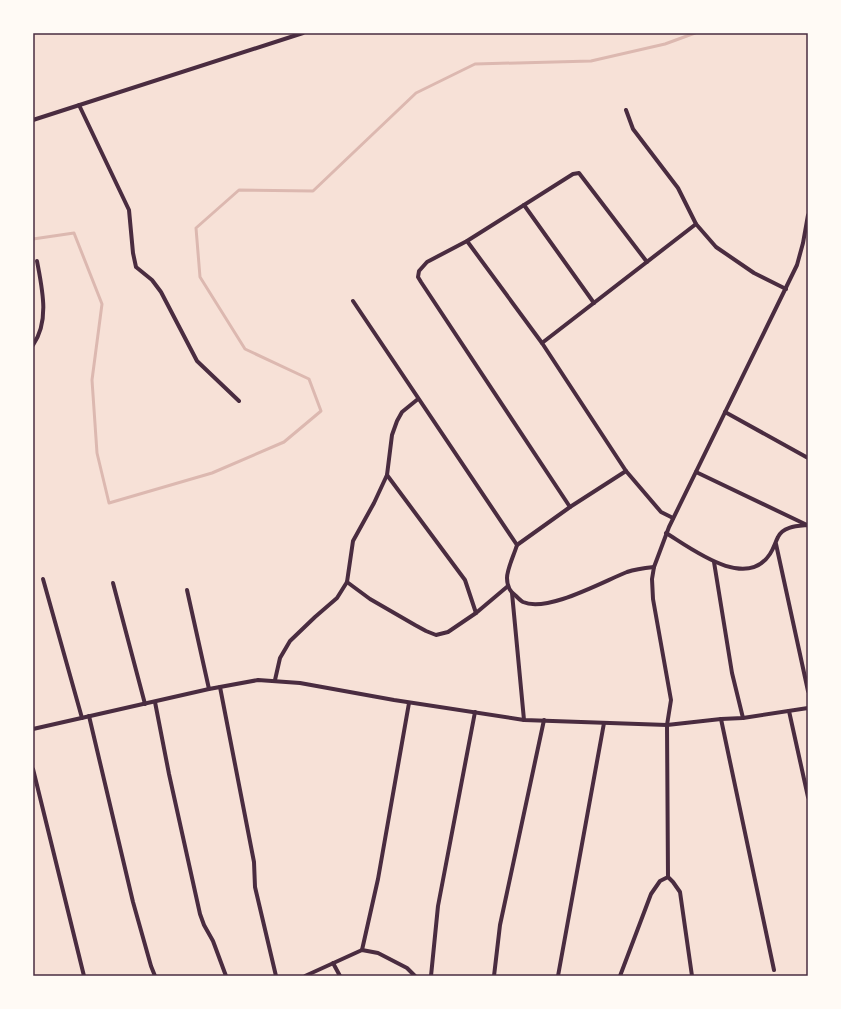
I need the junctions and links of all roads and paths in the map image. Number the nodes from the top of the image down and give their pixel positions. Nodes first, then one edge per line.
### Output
1 (303, 33) edge
2 (79, 105) junction
3 (626, 110) dead end
4 (33, 120) edge
5 (524, 205) junction
6 (808, 215) edge
7 (696, 224) junction
8 (467, 241) junction
9 (36, 261) dead end
10 (647, 262) junction
11 (786, 289) junction
12 (353, 301) dead end
13 (594, 303) junction
14 (542, 343) junction
15 (33, 345) edge
16 (418, 399) junction
17 (239, 400) dead end
18 (725, 412) junction
19 (808, 458) edge
20 (626, 471) junction
21 (696, 472) junction
22 (387, 474) junction
23 (570, 507) junction
24 (673, 518) junction
25 (808, 525) edge
26 (666, 533) junction
27 (776, 543) junction
28 (517, 546) junction
29 (714, 562) junction
30 (654, 567) junction
31 (43, 579) dead end
32 (347, 582) junction
33 (113, 583) dead end
34 (508, 586) junction
35 (187, 590) dead end
36 (512, 593) junction
37 (476, 614) junction
38 (275, 680) junction
39 (220, 687) junction
40 (209, 689) junction
41 (808, 691) edge
42 (155, 702) junction
43 (409, 703) junction
44 (145, 704) junction
45 (808, 708) edge
46 (789, 711) junction
47 (475, 712) junction
48 (90, 716) junction
49 (82, 718) junction
50 (743, 718) junction
51 (721, 719) junction
52 (524, 720) junction
53 (544, 720) junction
54 (604, 723) junction
55 (667, 725) junction
56 (33, 729) edge
57 (33, 769) edge
58 (808, 797) edge
59 (668, 876) junction
60 (362, 950) junction
61 (333, 963) junction
62 (774, 970) dead end
63 (84, 976) edge
64 (155, 976) edge
65 (226, 976) edge
66 (276, 976) edge
67 (305, 976) edge
68 (340, 976) edge
69 (415, 976) edge
70 (431, 976) edge
71 (494, 976) edge
72 (558, 976) edge
73 (620, 976) edge
74 (692, 976) edge

1 - 2 street
2 - 4 street
2 - 17 street
3 - 7 street
5 - 8 street
5 - 10 street
5 - 13 street
6 - 11 street
7 - 10 street
7 - 11 street
8 - 14 street
8 - 23 street
9 - 15 street
10 - 13 street
11 - 18 street
12 - 16 street
13 - 14 street
14 - 20 street
16 - 22 street
16 - 28 street
18 - 19 street
18 - 21 street
20 - 23 street
20 - 24 street
21 - 24 street
21 - 25 street
22 - 32 street
22 - 37 street
23 - 28 street
24 - 26 street
25 - 27 street
26 - 29 street
26 - 30 street
27 - 29 street
27 - 41 street
28 - 34 street
29 - 50 street
30 - 36 street
30 - 55 street
31 - 49 street
32 - 37 street
32 - 38 street
33 - 44 street
34 - 36 street
34 - 37 street
35 - 40 street
36 - 52 street
38 - 39 street
38 - 43 street
39 - 40 street
39 - 66 street
40 - 42 street
42 - 44 street
42 - 65 street
43 - 47 street
43 - 60 street
44 - 48 street
45 - 46 street
46 - 50 street
46 - 58 street
47 - 52 street
47 - 70 street
48 - 49 street
48 - 64 street
49 - 56 street
50 - 51 street
51 - 55 street
51 - 62 street
52 - 53 street
53 - 54 street
53 - 71 street
54 - 55 street
54 - 72 street
55 - 59 street
57 - 63 street
59 - 73 street
59 - 74 street
60 - 61 street
60 - 69 street
61 - 67 street
61 - 68 street

